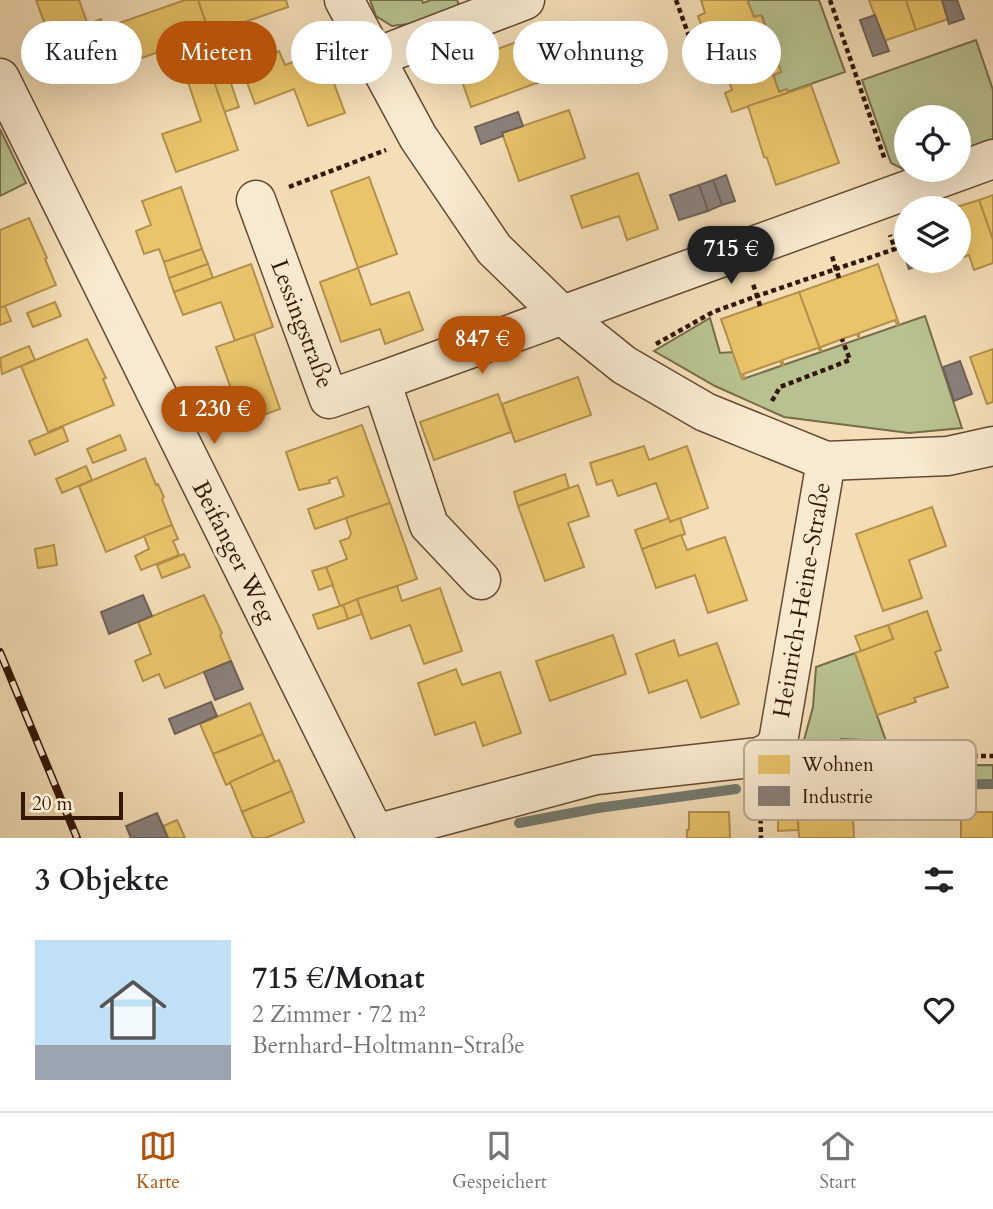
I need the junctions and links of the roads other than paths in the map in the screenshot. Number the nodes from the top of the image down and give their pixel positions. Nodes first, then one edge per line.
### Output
1 (344, 0) edge
2 (525, 0) edge
3 (355, 21) edge
4 (392, 51) edge
5 (0, 78) edge
6 (388, 84) edge
7 (993, 159) edge
8 (256, 200) road end
9 (563, 316) junction
10 (381, 381) junction
11 (993, 446) edge
12 (826, 461) junction
13 (481, 580) dead end
14 (778, 740) edge
15 (744, 759) edge
16 (376, 836) edge

1 - 3 street
2 - 4 street
5 - 16 street, Beifanger Weg
6 - 9 street
7 - 9 street, Lessingstraße
8 - 10 street, Lessingstraße
9 - 10 street, Lessingstraße
9 - 12 street
10 - 13 street
11 - 12 street
12 - 14 street, Heinrich-Heine-Straße
15 - 16 street, Heinrich-Heine-Straße

